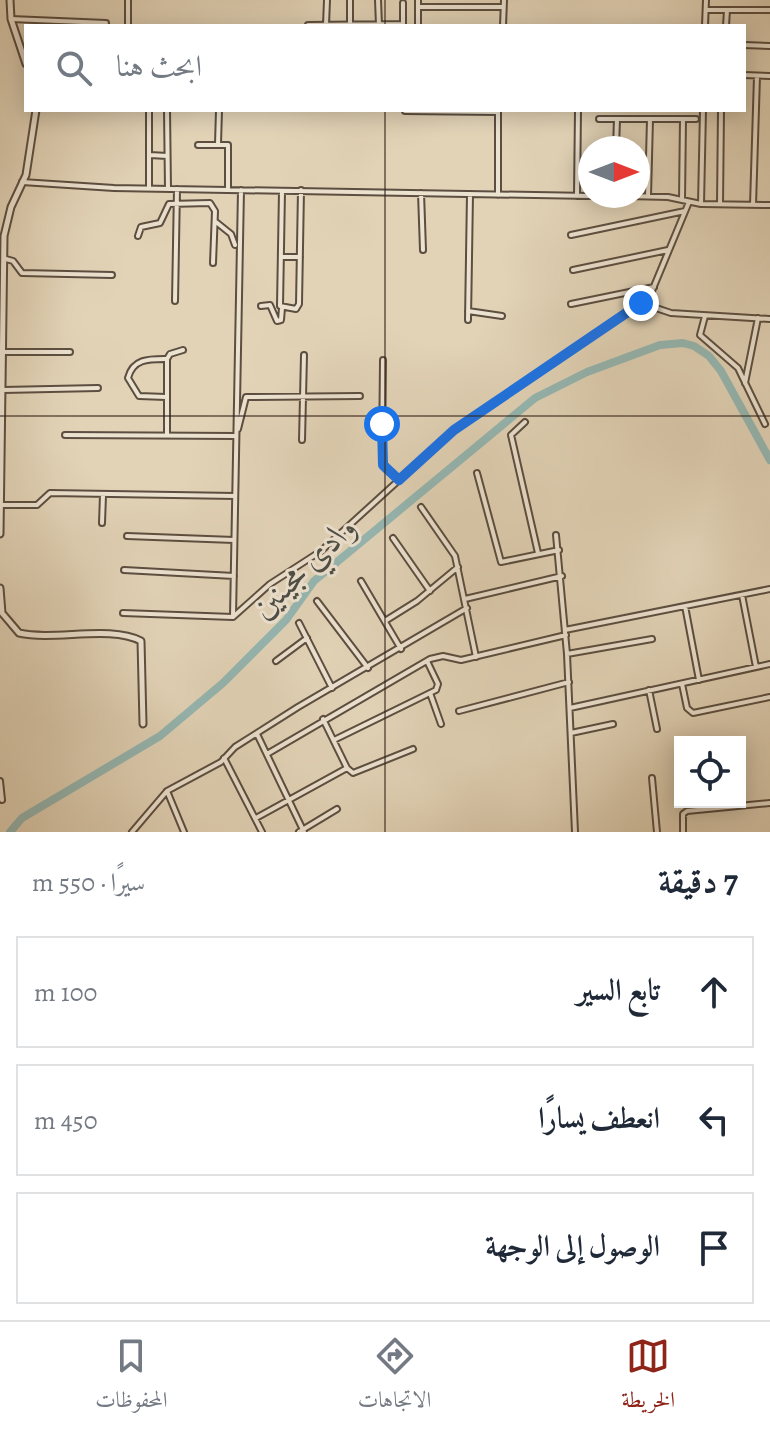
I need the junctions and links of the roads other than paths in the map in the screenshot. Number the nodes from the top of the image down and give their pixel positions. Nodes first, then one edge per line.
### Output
1 (10, 0) edge
2 (128, 0) edge
3 (327, 0) edge
4 (350, 0) edge
5 (378, 0) edge
6 (418, 0) edge
7 (438, 0) edge
8 (504, 0) edge
9 (706, 0) edge
10 (403, 3) dead end
11 (418, 7) junction
12 (438, 7) junction
13 (503, 7) junction
14 (706, 10) junction
15 (727, 10) junction
16 (770, 10) edge
17 (11, 19) junction
18 (106, 23) dead end
19 (128, 24) edge
20 (326, 24) edge
21 (350, 24) edge
22 (379, 24) edge
23 (403, 24) edge
24 (418, 24) edge
25 (503, 24) edge
26 (705, 24) edge
27 (726, 24) edge
28 (746, 45) edge
29 (770, 46) edge
30 (24, 58) edge
31 (746, 75) edge
32 (757, 76) junction
33 (770, 76) edge
34 (36, 112) edge
35 (149, 112) edge
36 (167, 112) edge
37 (219, 112) edge
38 (498, 112) edge
39 (578, 112) edge
40 (703, 112) edge
41 (721, 112) edge
42 (599, 119) dead end
43 (617, 119) junction
44 (650, 119) junction
45 (683, 119) junction
46 (696, 119) dead end
47 (616, 136) edge
48 (650, 136) edge
49 (218, 144) junction
50 (198, 145) dead end
51 (149, 155) junction
52 (167, 156) junction
53 (22, 182) junction
54 (149, 189) junction
55 (168, 189) junction
56 (177, 189) junction
57 (228, 190) junction
58 (241, 190) junction
59 (301, 190) junction
60 (282, 191) junction
61 (421, 193) junction
62 (470, 194) junction
63 (498, 195) junction
64 (577, 196) joint
65 (650, 196) edge
66 (682, 200) junction
67 (177, 202) junction
68 (689, 202) junction
69 (701, 204) junction
70 (720, 205) junction
71 (753, 205) junction
72 (770, 205) edge
73 (685, 211) junction
74 (214, 220) junction
75 (571, 235) dead end
76 (2, 236) edge
77 (138, 236) dead end
78 (235, 245) dead end
79 (423, 250) dead end
80 (668, 250) junction
81 (281, 257) junction
82 (300, 257) junction
83 (6, 259) junction
84 (213, 263) dead end
85 (573, 270) dead end
86 (112, 275) dead end
87 (654, 287) junction
88 (2, 300) edge
89 (175, 301) dead end
90 (641, 303) junction
91 (571, 304) dead end
92 (261, 306) dead end
93 (282, 308) junction
94 (468, 311) junction
95 (502, 316) dead end
96 (705, 316) junction
97 (758, 318) junction
98 (770, 319) edge
99 (468, 320) dead end
100 (183, 350) dead end
101 (4, 352) junction
102 (70, 352) dead end
103 (304, 355) dead end
104 (167, 359) junction
105 (383, 360) dead end
106 (2, 369) edge
107 (745, 384) junction
108 (98, 388) dead end
109 (3, 390) junction
110 (302, 396) junction
111 (360, 396) dead end
112 (166, 397) junction
113 (2, 404) edge
114 (525, 422) dead end
115 (765, 424) dead end
116 (236, 429) junction
117 (1, 433) edge
118 (65, 435) dead end
119 (167, 435) junction
120 (236, 436) junction
121 (302, 440) dead end
122 (1, 460) edge
123 (477, 473) dead end
124 (399, 480) junction
125 (103, 495) junction
126 (235, 496) junction
127 (0, 505) edge
128 (421, 507) dead end
129 (102, 523) dead end
130 (0, 534) edge
131 (556, 535) dead end
132 (127, 536) dead end
133 (393, 538) dead end
134 (234, 540) junction
135 (559, 550) junction
136 (538, 553) junction
137 (458, 567) junction
138 (124, 570) dead end
139 (234, 576) junction
140 (562, 576) junction
141 (361, 581) dead end
142 (0, 588) edge
143 (770, 589) edge
144 (430, 591) junction
145 (742, 595) junction
146 (465, 599) junction
147 (317, 601) dead end
148 (685, 606) junction
149 (467, 608) junction
150 (123, 613) dead end
151 (233, 617) junction
152 (2, 620) edge
153 (385, 621) junction
154 (299, 623) dead end
155 (566, 633) junction
156 (307, 638) junction
157 (652, 639) dead end
158 (401, 649) junction
159 (567, 654) junction
160 (476, 657) junction
161 (276, 661) dead end
162 (427, 661) junction
163 (770, 664) edge
164 (756, 667) junction
165 (368, 668) junction
166 (699, 680) junction
167 (569, 682) junction
168 (682, 684) junction
169 (332, 688) junction
170 (649, 690) junction
171 (430, 693) junction
172 (770, 697) edge
173 (570, 708) junction
174 (459, 711) dead end
175 (323, 719) junction
176 (143, 724) dead end
177 (441, 724) dead end
178 (613, 724) dead end
179 (657, 729) dead end
180 (571, 733) junction
181 (257, 734) junction
182 (334, 740) junction
183 (413, 749) dead end
184 (267, 754) junction
185 (224, 758) junction
186 (347, 768) junction
187 (652, 778) dead end
188 (0, 781) edge
189 (167, 791) junction
190 (2, 800) dead end
191 (288, 800) junction
192 (770, 803) edge
193 (337, 809) dead end
194 (256, 818) junction
195 (302, 831) edge
196 (132, 832) edge
197 (184, 832) edge
198 (262, 832) edge
199 (575, 832) edge
200 (657, 832) edge
201 (683, 832) edge

1 - 17 street
2 - 19 street
3 - 20 street
4 - 21 street
5 - 22 street
6 - 11 street
7 - 12 street
8 - 13 street
9 - 14 street
10 - 23 street
11 - 12 street
11 - 24 street
12 - 13 street
13 - 25 street
14 - 15 street
14 - 26 street
15 - 16 street
15 - 27 street
17 - 18 street
17 - 30 street
28 - 29 street
31 - 32 street
32 - 33 street
32 - 71 street
34 - 53 street
35 - 51 street
36 - 52 street
37 - 49 street
38 - 63 street
39 - 64 street
40 - 69 street
41 - 70 street
42 - 43 street
43 - 44 street
43 - 47 street
44 - 45 street
44 - 48 street
45 - 46 street
45 - 66 street
49 - 50 street
49 - 57 street
51 - 52 street
51 - 54 street
52 - 55 street
53 - 54 street
53 - 76 street
54 - 55 street
55 - 56 street
56 - 57 street
56 - 67 street
57 - 58 street
58 - 60 street
58 - 116 street
59 - 60 street
59 - 61 street
59 - 82 street
60 - 81 street
61 - 62 street
61 - 79 street
62 - 63 street
62 - 94 street
63 - 64 street
65 - 66 street
66 - 68 street
67 - 74 street
67 - 77 street
67 - 89 street
68 - 69 street
68 - 73 street
69 - 70 street
70 - 71 street
71 - 72 street
73 - 75 street
73 - 80 street
74 - 78 street
74 - 84 street
76 - 83 street
80 - 85 street
80 - 87 street
81 - 82 street
81 - 93 street
82 - 93 street
83 - 86 street
83 - 88 street
87 - 90 street
87 - 91 street
88 - 101 street
90 - 96 street
90 - 124 street
92 - 93 street
94 - 95 street
94 - 99 street
96 - 97 street
96 - 107 street
97 - 98 street
97 - 107 street
100 - 104 street
101 - 102 street
101 - 106 street
103 - 110 street
104 - 112 street
104 - 112 street
105 - 124 street
106 - 109 street
107 - 115 street
108 - 109 street
109 - 113 street
110 - 111 street
110 - 116 street
110 - 121 street
112 - 119 street
113 - 117 street
114 - 136 street
116 - 120 street
117 - 122 street
118 - 119 street
119 - 120 street
120 - 126 street
122 - 127 street
123 - 136 street
124 - 151 street
125 - 126 street
125 - 127 street
125 - 129 street
126 - 134 street
127 - 130 street
128 - 137 street
131 - 135 street
132 - 134 street
133 - 144 street
134 - 139 street
135 - 136 street
135 - 140 street
137 - 144 street
137 - 146 street
138 - 139 street
139 - 151 street
140 - 146 street
140 - 155 street
141 - 153 street
142 - 152 street
143 - 145 street
144 - 153 street
145 - 148 street
145 - 164 street
146 - 149 street
147 - 165 street
148 - 155 street
148 - 166 street
149 - 158 street
149 - 160 street
150 - 151 street
152 - 176 street
153 - 158 street
154 - 156 street
155 - 159 street
155 - 160 street
156 - 161 street
156 - 169 street
157 - 159 street
158 - 165 street
159 - 167 street
160 - 162 street
162 - 171 street
162 - 175 street
163 - 164 street
164 - 166 street
165 - 169 street
166 - 168 street
167 - 173 street
167 - 174 street
168 - 170 street
168 - 172 street
169 - 181 street
170 - 173 street
170 - 179 street
171 - 177 street
171 - 182 street
173 - 180 street
175 - 182 street
175 - 184 street
178 - 180 street
180 - 199 street
181 - 184 street
181 - 185 street
182 - 186 street
183 - 186 street
184 - 191 street
185 - 189 street
185 - 194 street
186 - 191 street
187 - 200 street
188 - 190 street
189 - 196 street
189 - 197 street
191 - 194 street
191 - 195 street
192 - 201 street
193 - 195 street
194 - 198 street

